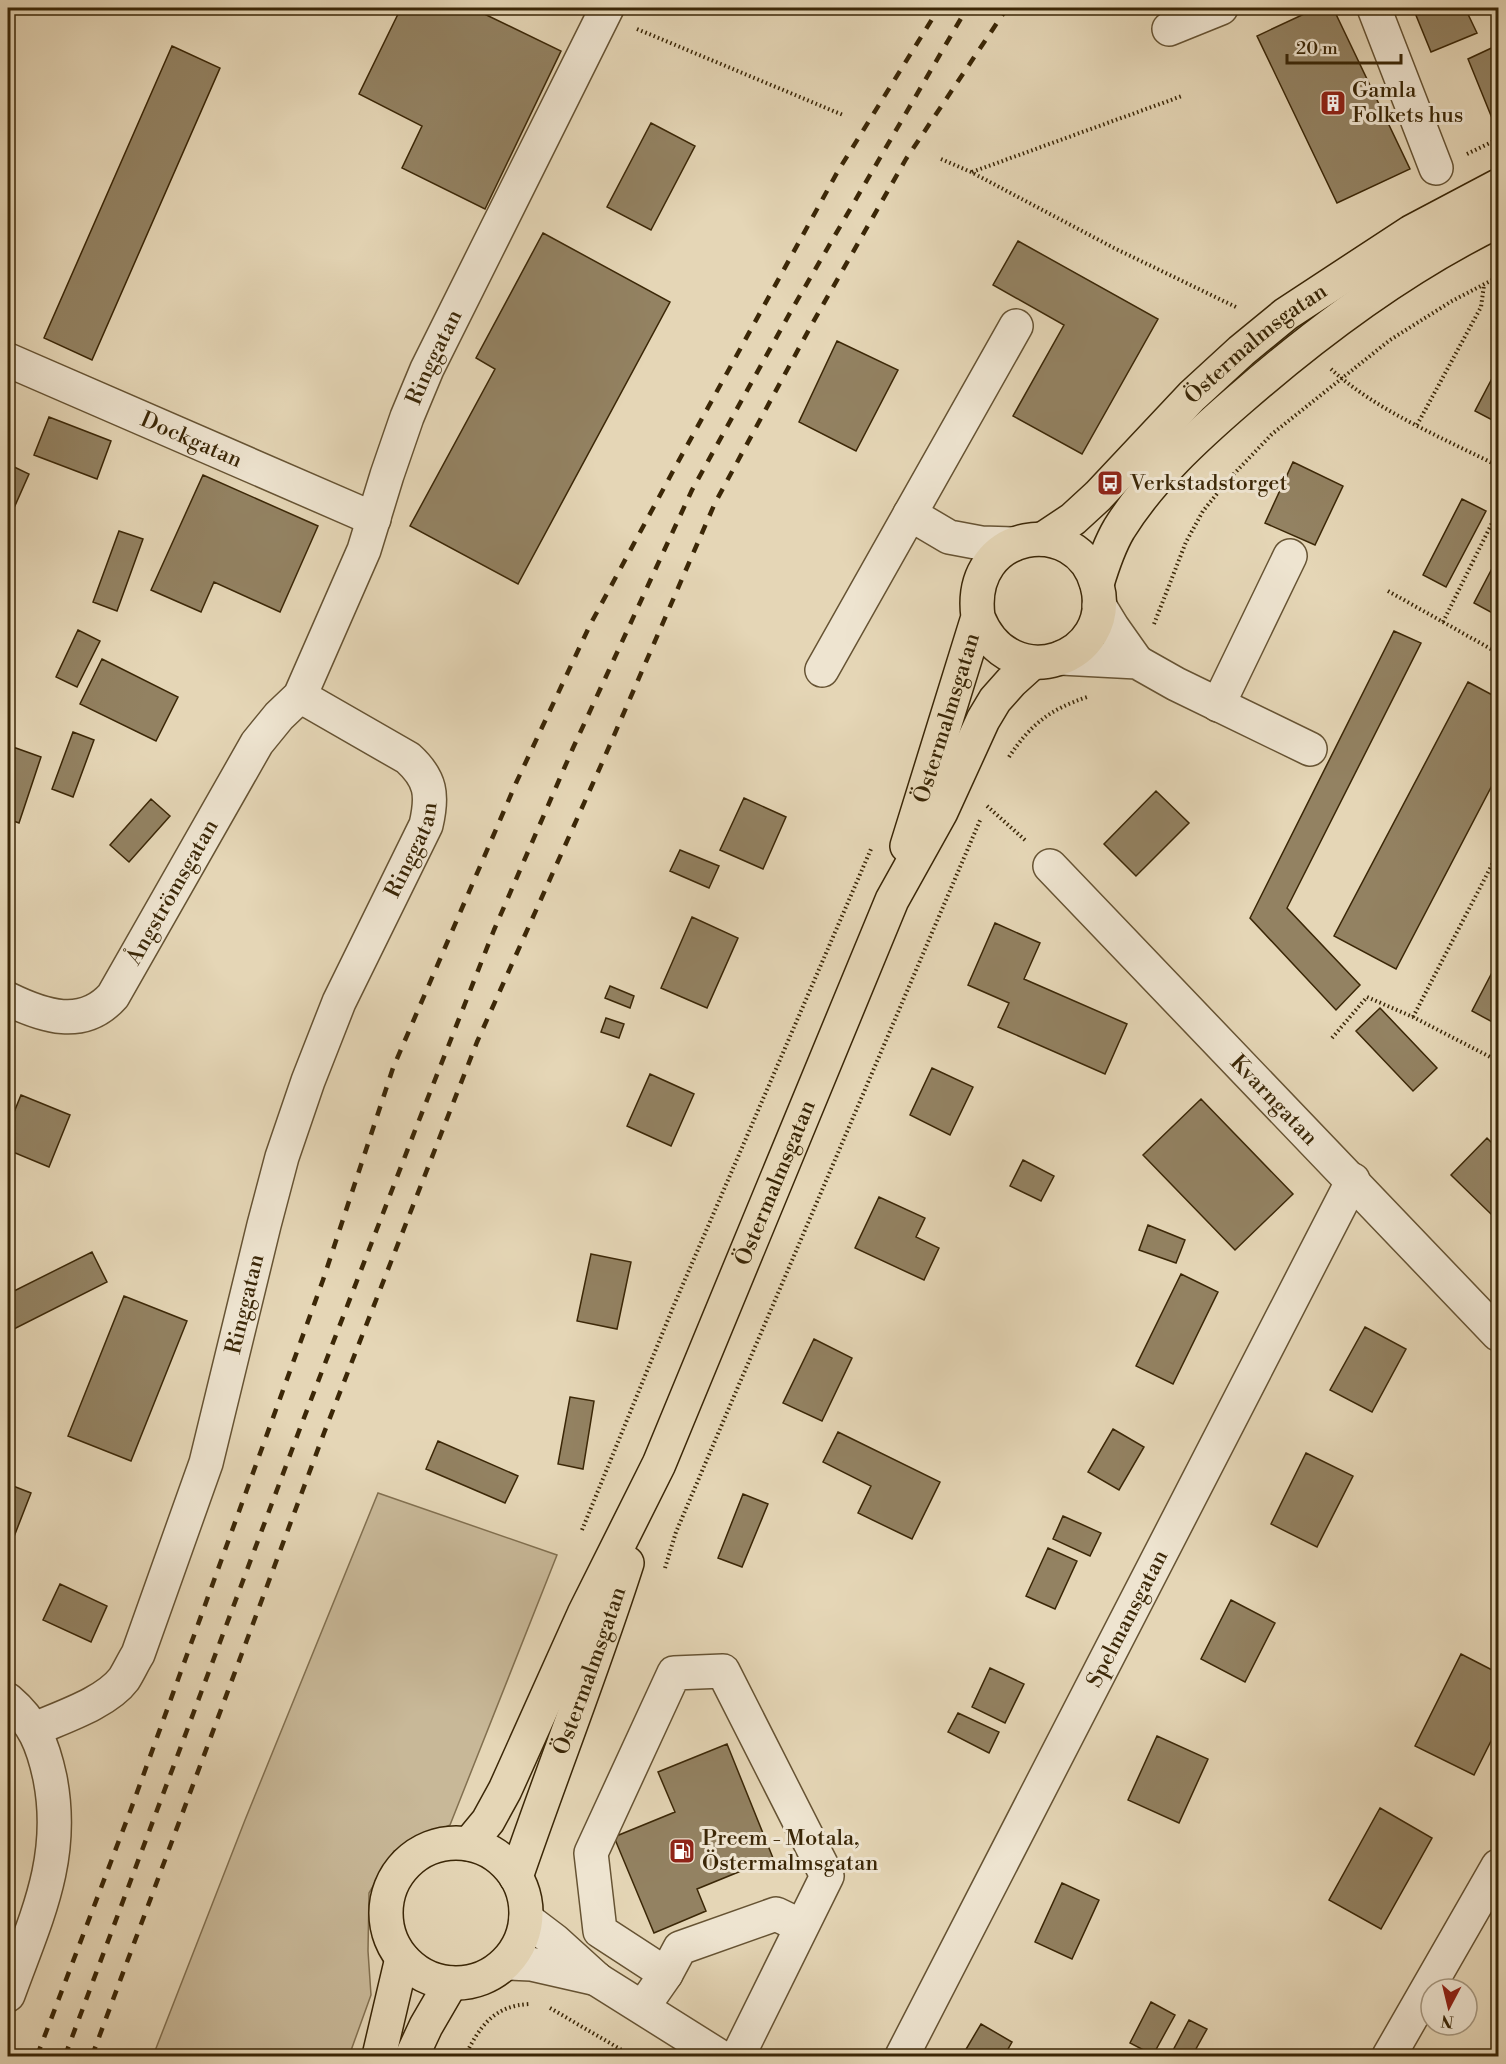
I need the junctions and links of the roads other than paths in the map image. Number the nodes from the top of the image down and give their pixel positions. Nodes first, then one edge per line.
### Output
1 (1221, 8) edge
2 (1374, 8) edge
3 (599, 10) edge
4 (1169, 29) dead end
5 (1436, 168) dead end
6 (1498, 186) edge
7 (1498, 221) edge
8 (1016, 326) dead end
9 (8, 360) edge
10 (910, 514) junction
11 (374, 519) junction
12 (950, 537) junction
13 (1028, 542) junction
14 (1290, 556) dead end
15 (1098, 594) junction
16 (978, 603) junction
17 (1047, 660) junction
18 (1137, 662) junction
19 (822, 670) dead end
20 (300, 696) junction
21 (1218, 705) junction
22 (1310, 749) dead end
23 (1050, 866) road end
24 (892, 900) junction
25 (8, 999) edge
26 (1353, 1180) junction
27 (1498, 1334) edge
28 (659, 1464) junction
29 (8, 1700) edge
30 (35, 1729) junction
31 (469, 1844) junction
32 (1498, 1866) edge
33 (516, 1877) junction
34 (526, 1919) junction
35 (801, 1926) junction
36 (402, 1958) junction
37 (506, 1963) junction
38 (666, 1974) junction
39 (598, 1980) junction
40 (451, 1983) junction
41 (8, 1995) edge
42 (643, 2007) junction
43 (379, 2056) edge
44 (412, 2056) edge
45 (719, 2056) edge
46 (738, 2056) edge
47 (902, 2056) edge
48 (1389, 2056) edge

1 - 4 street
2 - 5 street
3 - 11 street, Ringgatan
6 - 13 main road, Östermalmsgatan
7 - 15 main road, Östermalmsgatan
8 - 10 street
9 - 11 street, Dockgatan
10 - 12 street
10 - 19 street
11 - 20 street, Ringgatan
12 - 13 street
12 - 16 street
13 - 15 main road
13 - 16 main road, Östermalmsgatan
14 - 21 street
15 - 17 main road, Östermalmsgatan
15 - 18 street
16 - 17 main road
16 - 24 main road, Östermalmsgatan
17 - 18 street
17 - 24 main road, Östermalmsgatan
18 - 21 street
20 - 25 street, Ångströmsgatan
20 - 30 street, Ringgatan
21 - 22 street
23 - 26 street, Kvarngatan
24 - 28 main road, Östermalmsgatan
26 - 27 street, Kvarngatan
26 - 47 street, Spelmansgatan
28 - 31 main road, Östermalmsgatan
28 - 33 main road, Östermalmsgatan
29 - 30 street
30 - 41 street
31 - 33 main road
31 - 36 main road
32 - 48 street
33 - 34 main road
34 - 37 main road
34 - 39 street
35 - 38 street
35 - 38 street
35 - 46 street
36 - 40 main road
36 - 43 main road
37 - 39 street
37 - 40 main road
38 - 42 street
39 - 42 street
40 - 44 main road
42 - 45 street

